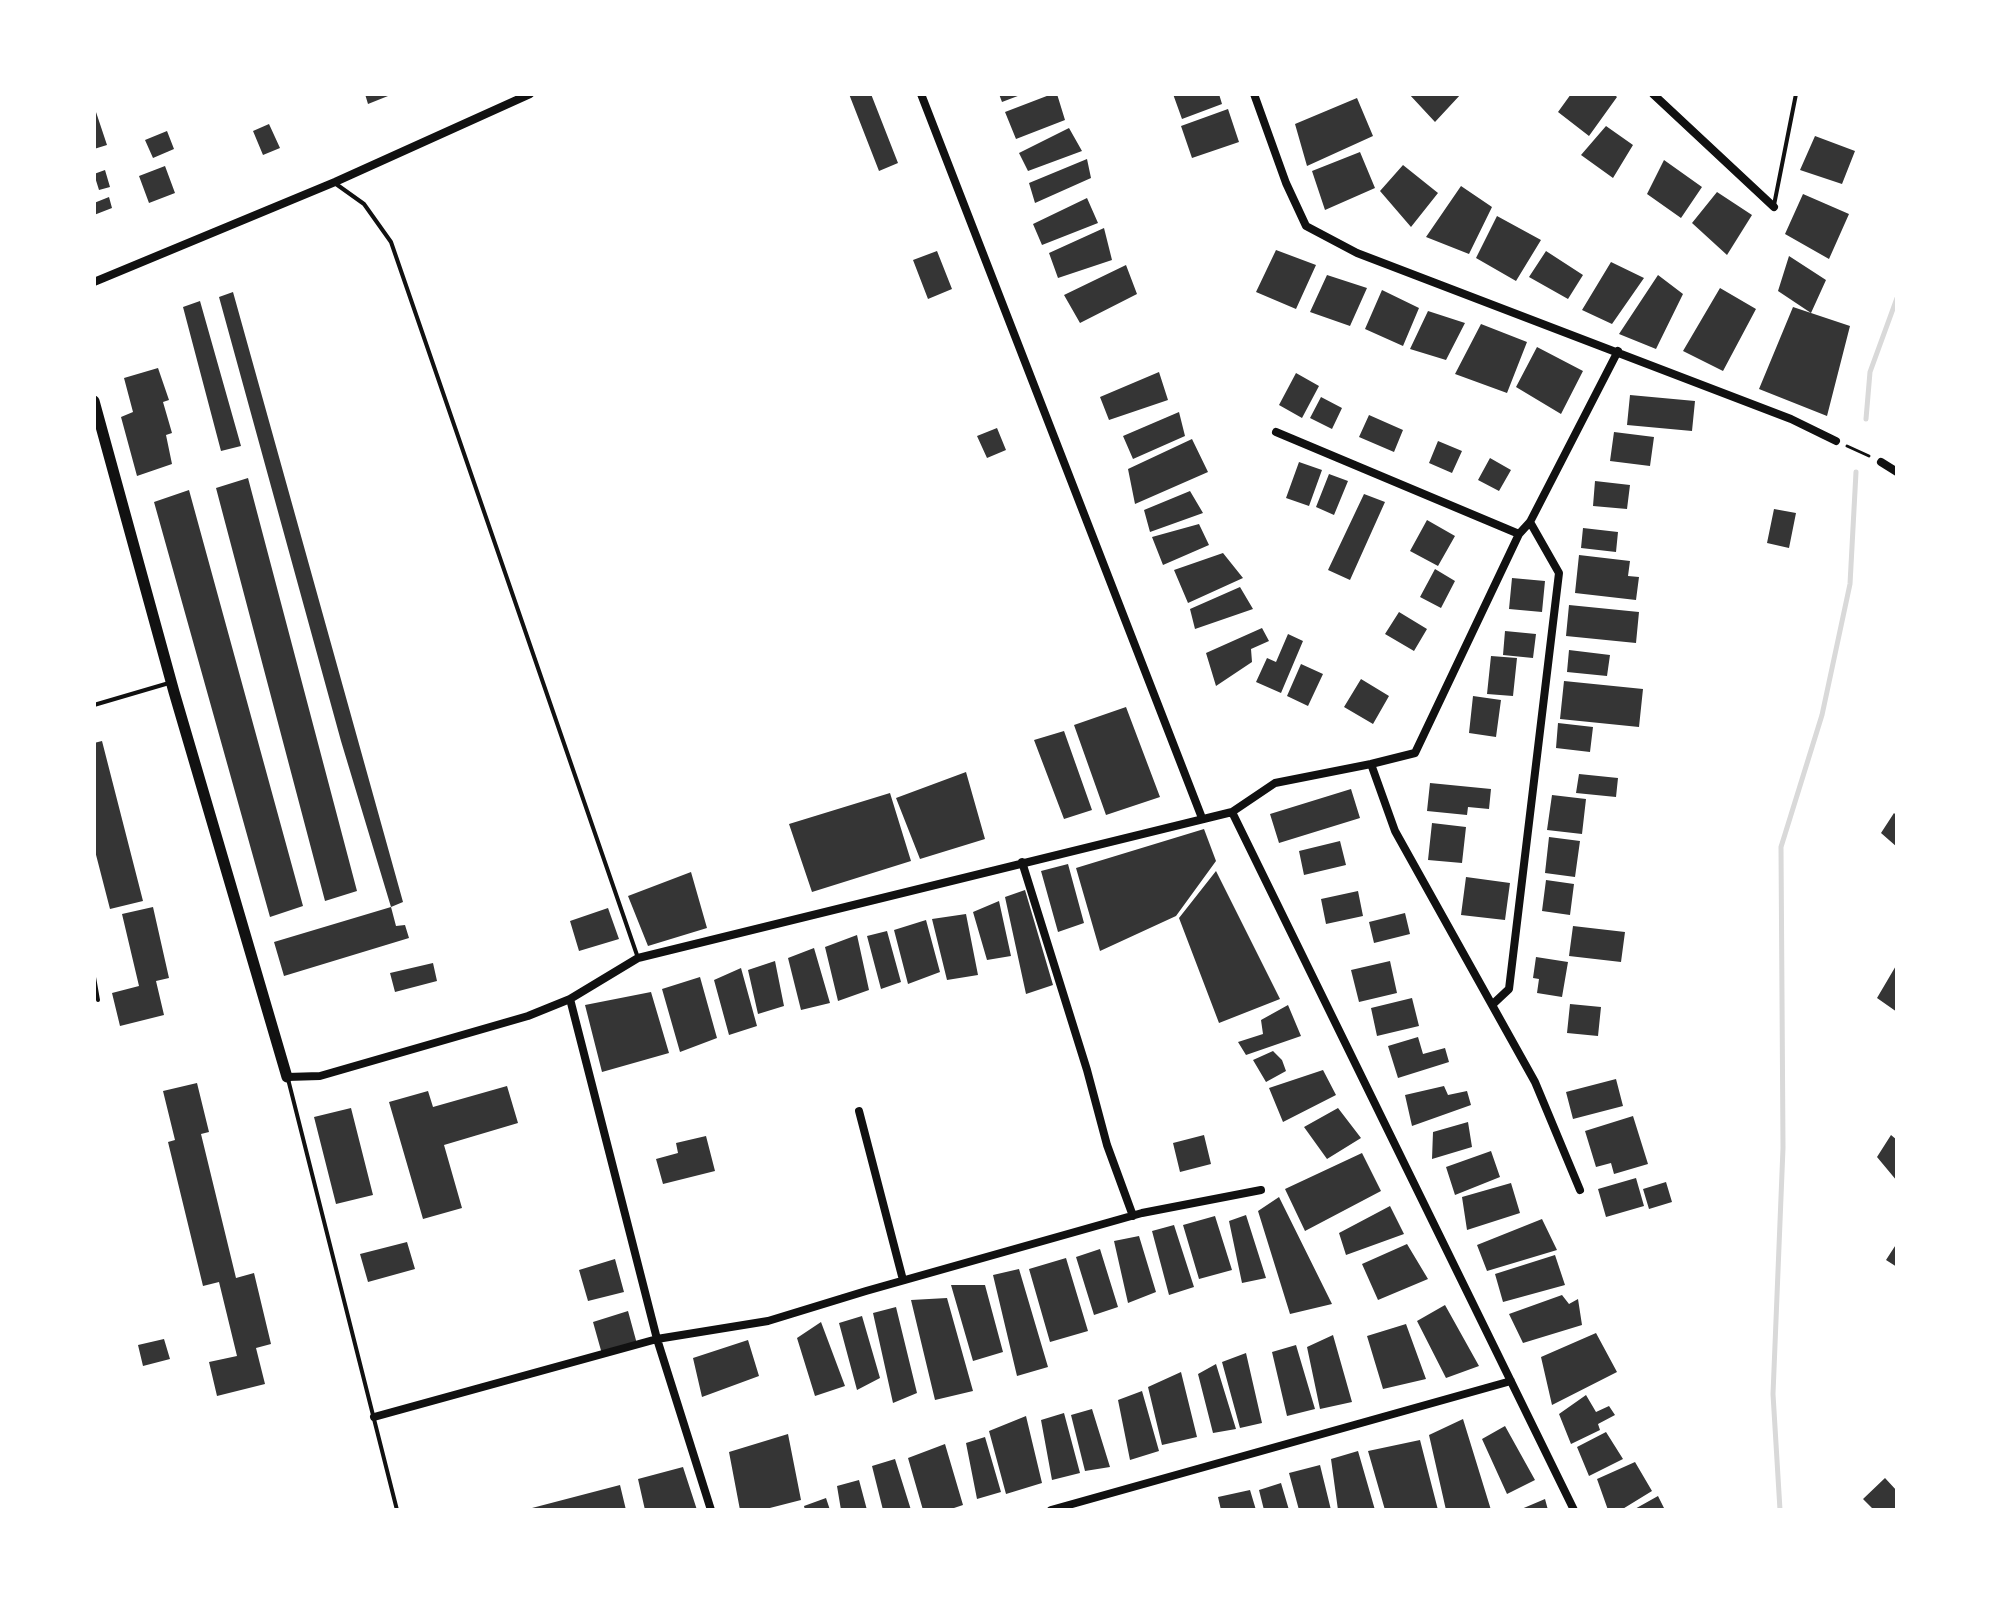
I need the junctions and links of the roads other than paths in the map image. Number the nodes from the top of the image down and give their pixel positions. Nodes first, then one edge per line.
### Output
1 (530, 94) edge
2 (921, 94) edge
3 (1254, 94) edge
4 (1653, 94) edge
5 (1796, 94) edge
6 (335, 182) junction
7 (1774, 207) joint
8 (94, 282) edge
9 (1618, 351) junction
10 (94, 401) edge
11 (1276, 432) dead end
12 (1836, 441) road end
13 (1881, 462) road end
14 (1897, 472) edge
15 (1530, 522) junction
16 (1519, 534) junction
17 (172, 682) junction
18 (94, 705) edge
19 (1371, 764) junction
20 (1232, 812) junction
21 (1202, 818) junction
22 (1022, 862) junction
23 (638, 958) junction
24 (94, 977) edge
25 (570, 999) junction
26 (98, 1000) dead end
27 (1493, 1004) junction
28 (287, 1077) junction
29 (859, 1111) dead end
30 (1261, 1190) dead end
31 (1580, 1190) dead end
32 (1133, 1216) junction
33 (903, 1280) junction
34 (657, 1339) junction
35 (1511, 1381) junction
36 (374, 1417) junction
37 (397, 1510) edge
38 (711, 1510) edge
39 (1051, 1510) edge
40 (1574, 1510) edge

1 - 6 street
2 - 21 street
3 - 9 street
4 - 7 street
5 - 7 lane
6 - 8 street
6 - 23 lane
9 - 12 street
9 - 15 street
10 - 17 street
11 - 16 street
13 - 14 street
15 - 16 street
15 - 27 street
16 - 19 street
17 - 18 lane
17 - 28 street
19 - 20 street
19 - 27 street
20 - 21 street
20 - 35 street
21 - 22 street
22 - 23 street
22 - 32 street
23 - 25 street
24 - 26 lane
25 - 28 street
25 - 34 street
27 - 31 street
28 - 36 lane
29 - 33 street
30 - 32 street
32 - 33 street
33 - 34 street
34 - 36 street
34 - 38 street
35 - 39 street
35 - 40 street
36 - 37 lane

